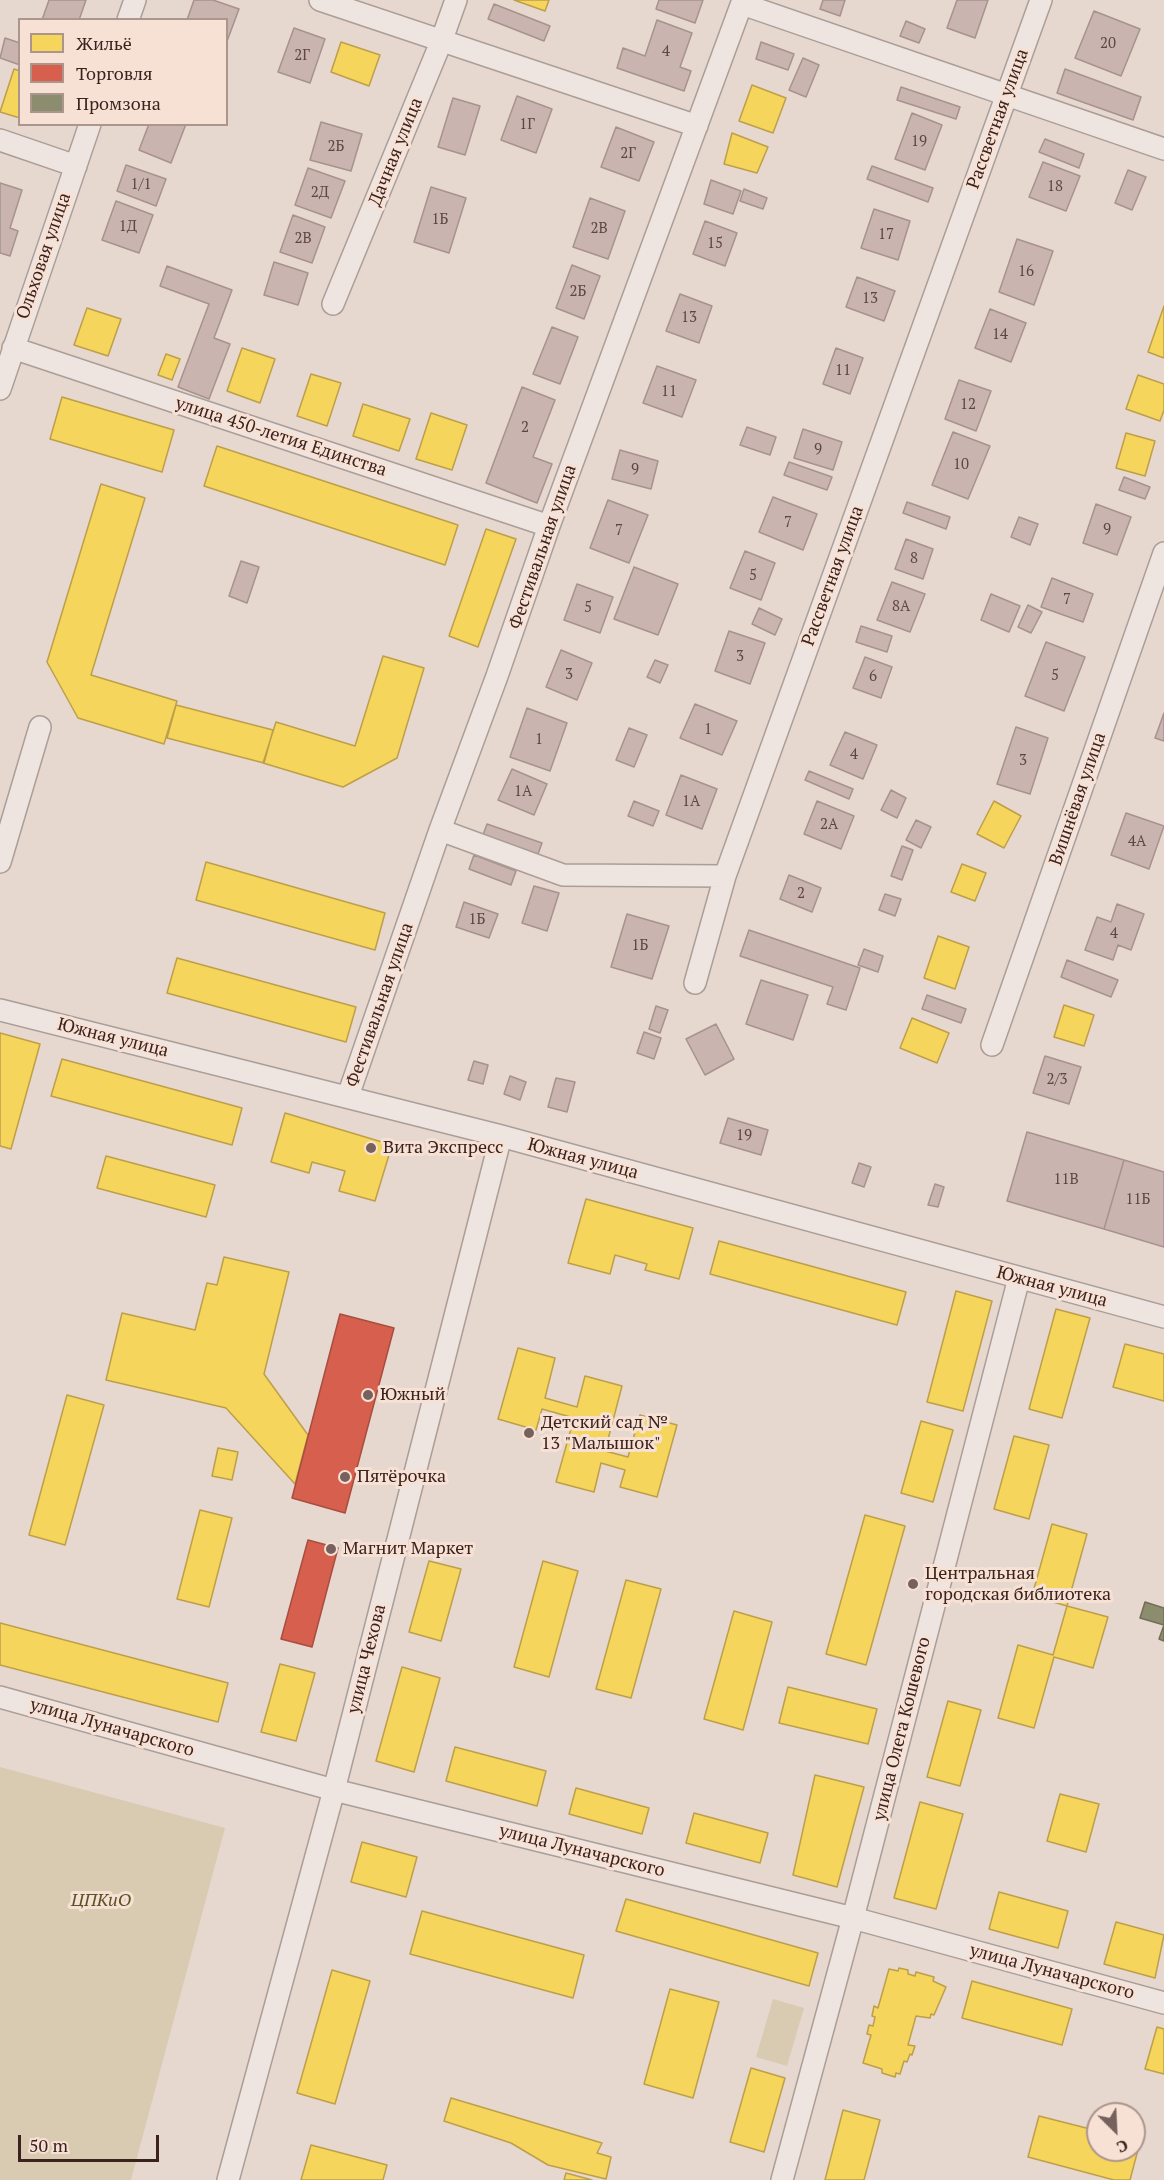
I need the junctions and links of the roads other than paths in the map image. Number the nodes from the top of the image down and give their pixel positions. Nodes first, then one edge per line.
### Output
1 (135, 0) edge
2 (320, 0) edge
3 (456, 0) edge
4 (1041, 0) edge
5 (743, 2) edge
6 (129, 18) edge
7 (441, 42) junction
8 (1007, 94) junction
9 (89, 126) edge
10 (697, 126) junction
11 (0, 140) edge
12 (1164, 149) edge
13 (76, 165) junction
14 (333, 304) dead end
15 (13, 348) junction
16 (0, 389) edge
17 (549, 526) junction
18 (1164, 553) edge
19 (40, 727) dead end
20 (440, 830) junction
21 (0, 862) edge
22 (725, 876) junction
23 (695, 983) dead end
24 (0, 1010) edge
25 (992, 1046) dead end
26 (348, 1096) junction
27 (501, 1136) junction
28 (1018, 1278) junction
29 (1164, 1317) edge
30 (0, 1696) edge
31 (334, 1790) junction
32 (854, 1918) junction
33 (1164, 2003) edge
34 (228, 2180) edge
35 (782, 2180) edge

1 - 6 street
2 - 7 street
3 - 7 street, Дачная улица
4 - 8 street, Рассветная улица
5 - 8 street
5 - 10 street, Фестивальная улица
7 - 10 street
7 - 14 street, Дачная улица
8 - 12 street
8 - 22 street, Рассветная улица
9 - 13 street, Ольховая улица
10 - 17 street, Фестивальная улица
11 - 13 street
13 - 15 street, Ольховая улица
15 - 16 street, Ольховая улица
15 - 17 street, улица 450-летия Единства
17 - 20 street, Фестивальная улица
18 - 25 street, Вишнёвая улица
19 - 21 street
20 - 22 street
20 - 26 street, Фестивальная улица
22 - 23 street, Рассветная улица
24 - 26 street, Южная улица
26 - 27 street, Южная улица
27 - 28 street, Южная улица
27 - 31 street, улица Чехова
28 - 29 street, Южная улица
28 - 32 street, улица Олега Кошевого
30 - 31 street, улица Луначарского
31 - 32 street, улица Луначарского
31 - 34 street, улица Чехова
32 - 33 street, улица Луначарского
32 - 35 street, улица Олега Кошевого

